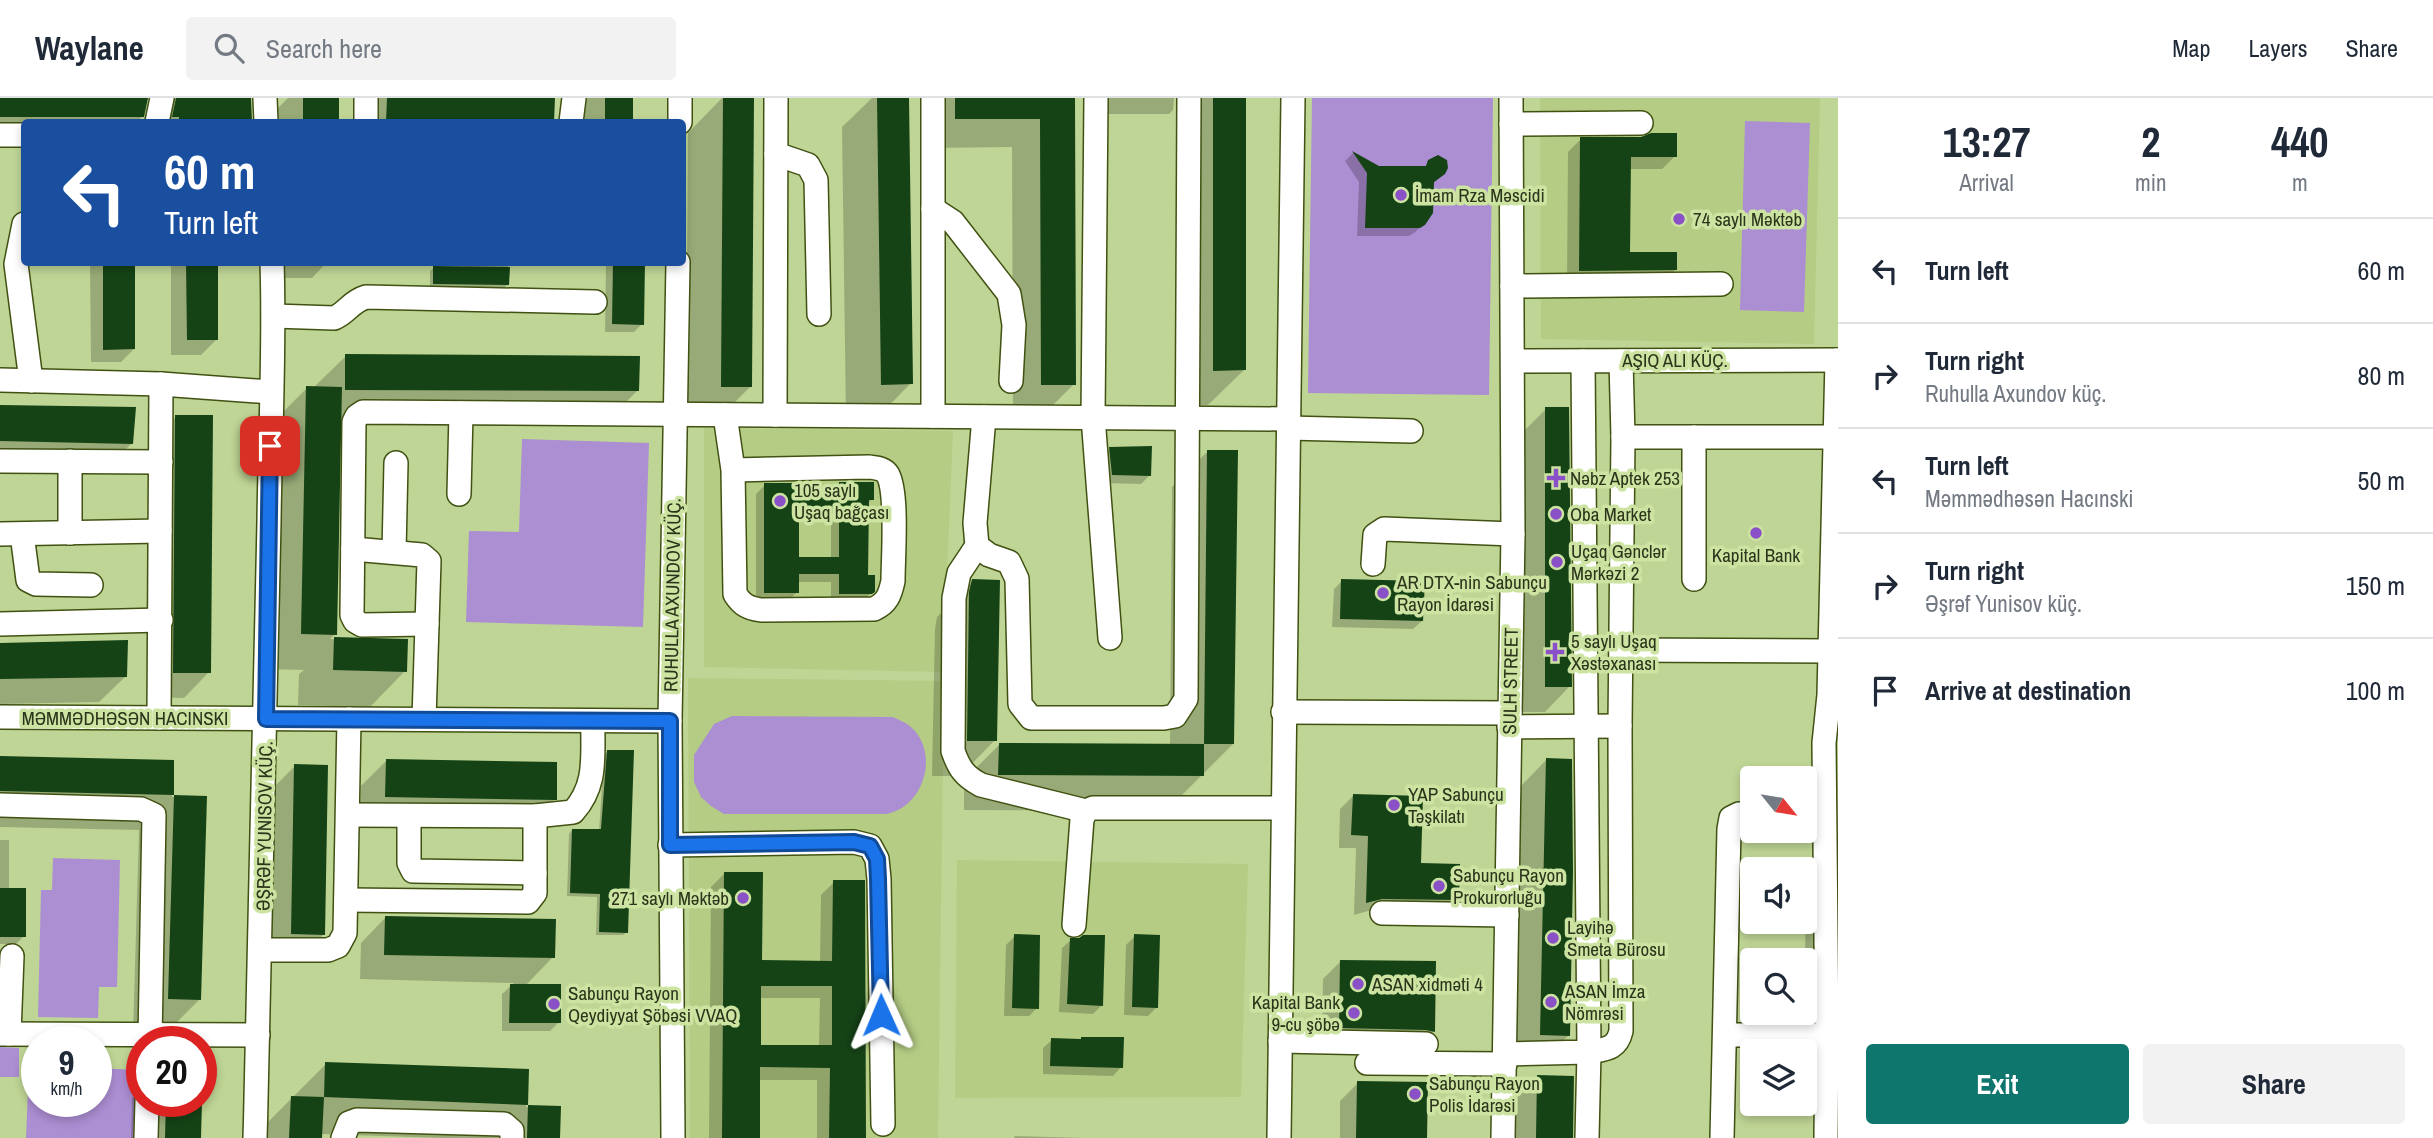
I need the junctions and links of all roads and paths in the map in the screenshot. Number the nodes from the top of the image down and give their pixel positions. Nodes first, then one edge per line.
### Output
1 (162, 98) edge
2 (265, 98) edge
3 (366, 98) edge
4 (574, 98) edge
5 (680, 98) edge
6 (776, 98) edge
7 (933, 98) edge
8 (1096, 98) edge
9 (1189, 98) edge
10 (1293, 98) edge
11 (1511, 98) edge
12 (158, 119) edge
13 (266, 119) edge
14 (366, 119) edge
15 (571, 119) edge
16 (680, 119) edge
17 (1511, 124) junction
18 (1641, 124) dead end
19 (0, 135) edge
20 (21, 135) edge
21 (776, 154) junction
22 (933, 209) junction
23 (21, 231) edge
24 (8, 263) edge
25 (272, 266) edge
26 (678, 266) edge
27 (1721, 284) dead end
28 (1512, 286) junction
29 (595, 302) dead end
30 (819, 314) dead end
31 (274, 316) junction
32 (1583, 360) junction
33 (1621, 360) junction
34 (1838, 360) edge
35 (1513, 361) junction
36 (0, 380) edge
37 (31, 381) junction
38 (1011, 381) dead end
39 (161, 384) junction
40 (270, 392) junction
41 (461, 413) junction
42 (675, 415) junction
43 (725, 415) junction
44 (775, 415) junction
45 (933, 416) junction
46 (984, 417) junction
47 (1093, 417) junction
48 (1188, 418) junction
49 (1288, 424) junction
50 (1411, 431) dead end
51 (1693, 436) junction
52 (1623, 437) junction
53 (1835, 437) junction
54 (0, 461) edge
55 (70, 461) junction
56 (161, 462) junction
57 (396, 463) dead end
58 (733, 470) junction
59 (459, 494) dead end
60 (160, 531) junction
61 (70, 533) junction
62 (11, 534) edge
63 (1513, 534) junction
64 (977, 546) junction
65 (353, 549) junction
66 (394, 552) junction
67 (1373, 564) dead end
68 (1694, 579) dead end
69 (91, 586) dead end
70 (1835, 603) edge
71 (161, 620) junction
72 (0, 624) edge
73 (426, 624) junction
74 (1110, 638) dead end
75 (1621, 650) junction
76 (1831, 651) junction
77 (1283, 712) junction
78 (0, 717) edge
79 (159, 718) junction
80 (266, 719) junction
81 (349, 719) junction
82 (424, 719) junction
83 (1510, 720) junction
84 (593, 721) junction
85 (670, 721) junction
86 (1586, 726) junction
87 (1620, 726) junction
88 (1817, 799) edge
89 (0, 805) edge
90 (1282, 808) junction
91 (1086, 811) junction
92 (1740, 814) edge
93 (348, 816) junction
94 (410, 816) junction
95 (535, 816) junction
96 (1817, 818) edge
97 (1832, 839) edge
98 (670, 845) junction
99 (535, 873) junction
100 (346, 900) junction
101 (1382, 913) dead end
102 (1507, 915) junction
103 (1074, 925) dead end
104 (261, 950) junction
105 (12, 956) dead end
106 (150, 1026) edge
107 (5, 1034) edge
108 (258, 1035) junction
109 (1725, 1035) junction
110 (1828, 1035) junction
111 (217, 1036) edge
112 (126, 1037) edge
113 (1280, 1041) junction
114 (1426, 1044) dead end
115 (1589, 1052) junction
116 (1506, 1059) junction
117 (1367, 1063) dead end
118 (1832, 1085) edge
119 (147, 1117) edge
120 (883, 1124) dead end
121 (146, 1138) edge
122 (255, 1138) edge
123 (343, 1138) edge
124 (512, 1138) edge
125 (673, 1138) edge
126 (1279, 1138) edge
127 (1503, 1138) edge
128 (1587, 1138) edge
129 (1722, 1138) edge
130 (1826, 1138) edge

1 - 12 street
2 - 13 street
3 - 14 street
4 - 15 street
5 - 16 street
6 - 21 street
7 - 22 street
8 - 47 street
9 - 48 street
10 - 49 street
11 - 17 street, SULH STREET
17 - 18 street
17 - 28 street, SULH STREET
19 - 20 street
21 - 30 street
21 - 44 street
22 - 38 street
22 - 45 street
23 - 24 street
24 - 37 street
25 - 31 street, ƏŞRƏF YUNISOV KÜÇ.
26 - 42 street, RUHULLA AXUNDOV KÜÇ.
27 - 28 street
28 - 35 street, SULH STREET
29 - 31 street
31 - 40 street, ƏŞRƏF YUNISOV KÜÇ.
32 - 33 street
32 - 35 street
32 - 86 street
33 - 34 street
33 - 52 street
34 - 53 street
35 - 63 street, SULH STREET
36 - 37 street
37 - 39 street
39 - 40 street
39 - 56 street
40 - 80 street, ƏŞRƏF YUNISOV KÜÇ.
41 - 42 street
41 - 59 street
41 - 65 street
42 - 43 street
42 - 85 street, RUHULLA AXUNDOV KÜÇ.
43 - 44 street
43 - 58 street
44 - 45 street
45 - 46 street
46 - 47 street
46 - 64 street
47 - 48 street
47 - 74 street
48 - 49 street
48 - 64 street
49 - 50 street
49 - 77 street
51 - 52 street
51 - 53 street
51 - 68 street
52 - 75 street
53 - 70 street
54 - 55 street
55 - 56 street
55 - 61 street
56 - 60 street
57 - 66 street
58 - 58 street
60 - 61 street
60 - 71 street
61 - 62 street
62 - 69 street
63 - 67 street
63 - 83 street, SULH STREET
64 - 91 street
65 - 66 street
65 - 73 street
66 - 73 street
70 - 76 street
71 - 72 street
71 - 79 street
73 - 82 street
75 - 76 street
75 - 87 street
76 - 88 street
77 - 83 street
77 - 90 street
78 - 79 street
79 - 80 street
80 - 81 street
80 - 104 street, ƏŞRƏF YUNISOV KÜÇ.
81 - 82 street
81 - 93 street
82 - 84 street
83 - 86 street
83 - 102 street, SULH STREET
84 - 85 street
84 - 95 street
85 - 98 street, RUHULLA AXUNDOV KÜÇ.
86 - 87 street
86 - 115 street
87 - 115 street
89 - 106 street
90 - 91 street
90 - 113 street
91 - 103 street
92 - 109 street
93 - 94 street
93 - 100 street
94 - 95 street
94 - 99 street
95 - 99 street
96 - 97 street
97 - 110 street
98 - 120 street
98 - 125 street, RUHULLA AXUNDOV KÜÇ.
99 - 100 street
100 - 104 street
101 - 102 street
102 - 116 street, SULH STREET
104 - 108 street, ƏŞRƏF YUNISOV KÜÇ.
105 - 107 street
107 - 112 street
108 - 111 street
108 - 122 street, ƏŞRƏF YUNISOV KÜÇ.
109 - 110 street
109 - 129 street
110 - 118 street
113 - 114 street
113 - 126 street
115 - 116 street
115 - 128 street
116 - 117 street
116 - 127 street, SULH STREET
118 - 130 street
119 - 121 street
123 - 124 street

